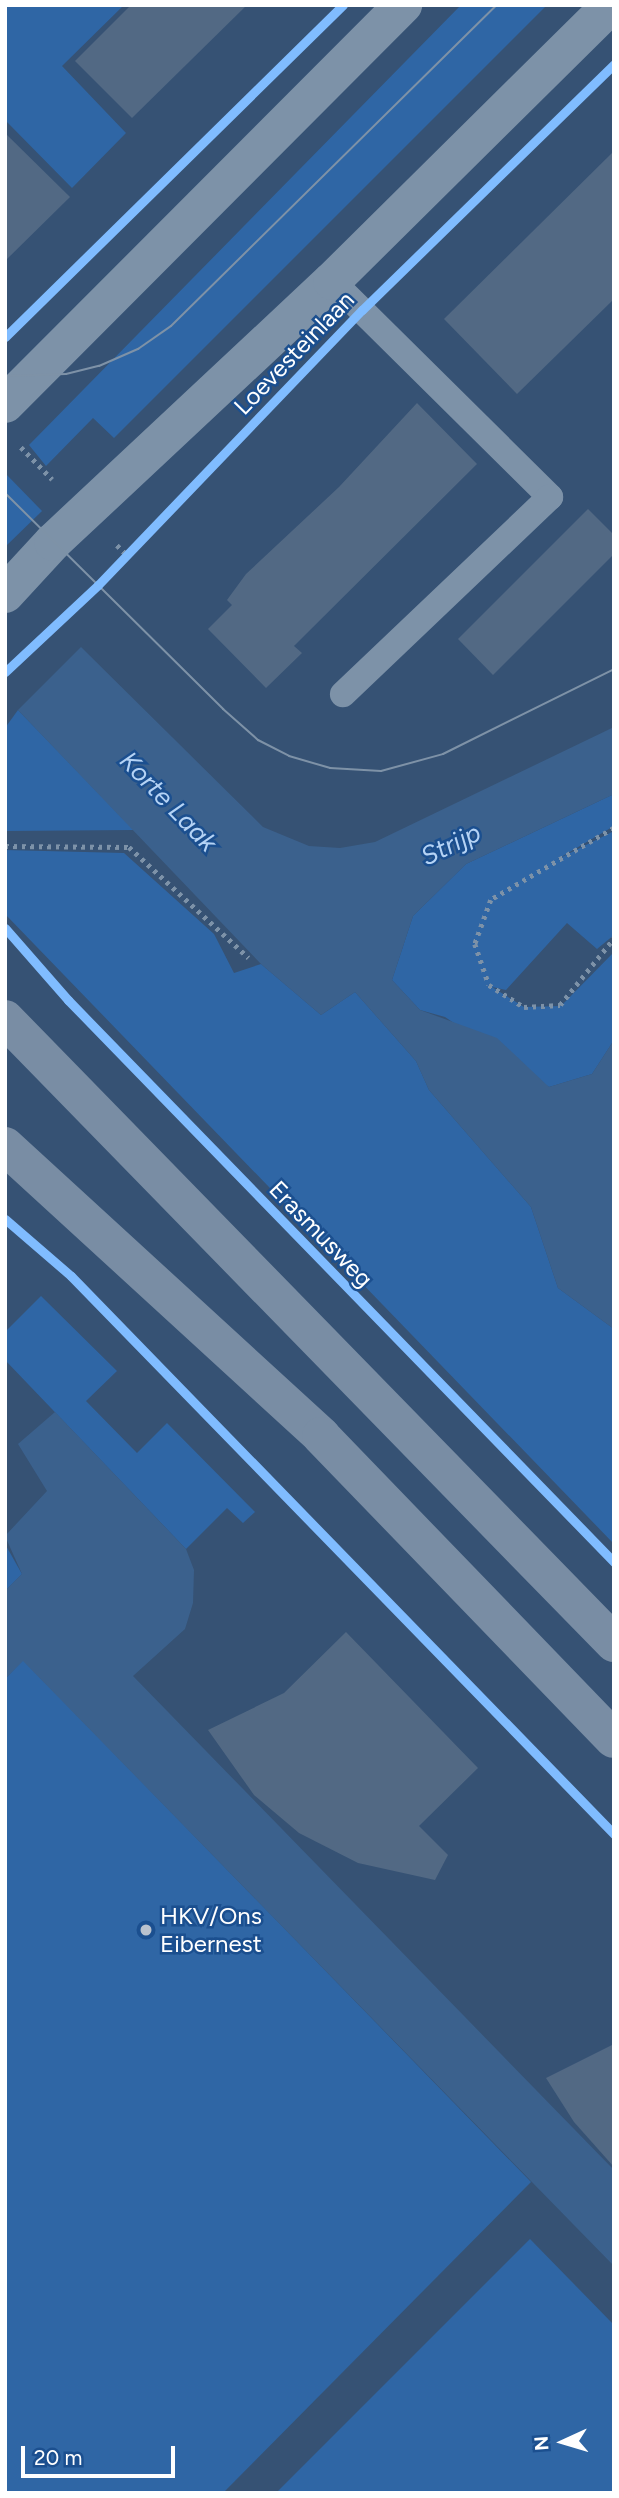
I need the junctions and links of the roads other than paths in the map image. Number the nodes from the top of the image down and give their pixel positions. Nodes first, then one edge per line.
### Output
1 (403, 5) edge
2 (611, 5) edge
3 (332, 281) junction
4 (5, 404) edge
5 (5, 594) edge
6 (343, 694) dead end
7 (5, 1019) edge
8 (5, 1146) edge
9 (614, 1643) edge
10 (614, 1738) edge

1 - 4 street
2 - 3 street, Loevesteinlaan
3 - 5 street, Loevesteinlaan
3 - 6 lane, Loevesteinlaan
7 - 9 main road
8 - 10 main road

